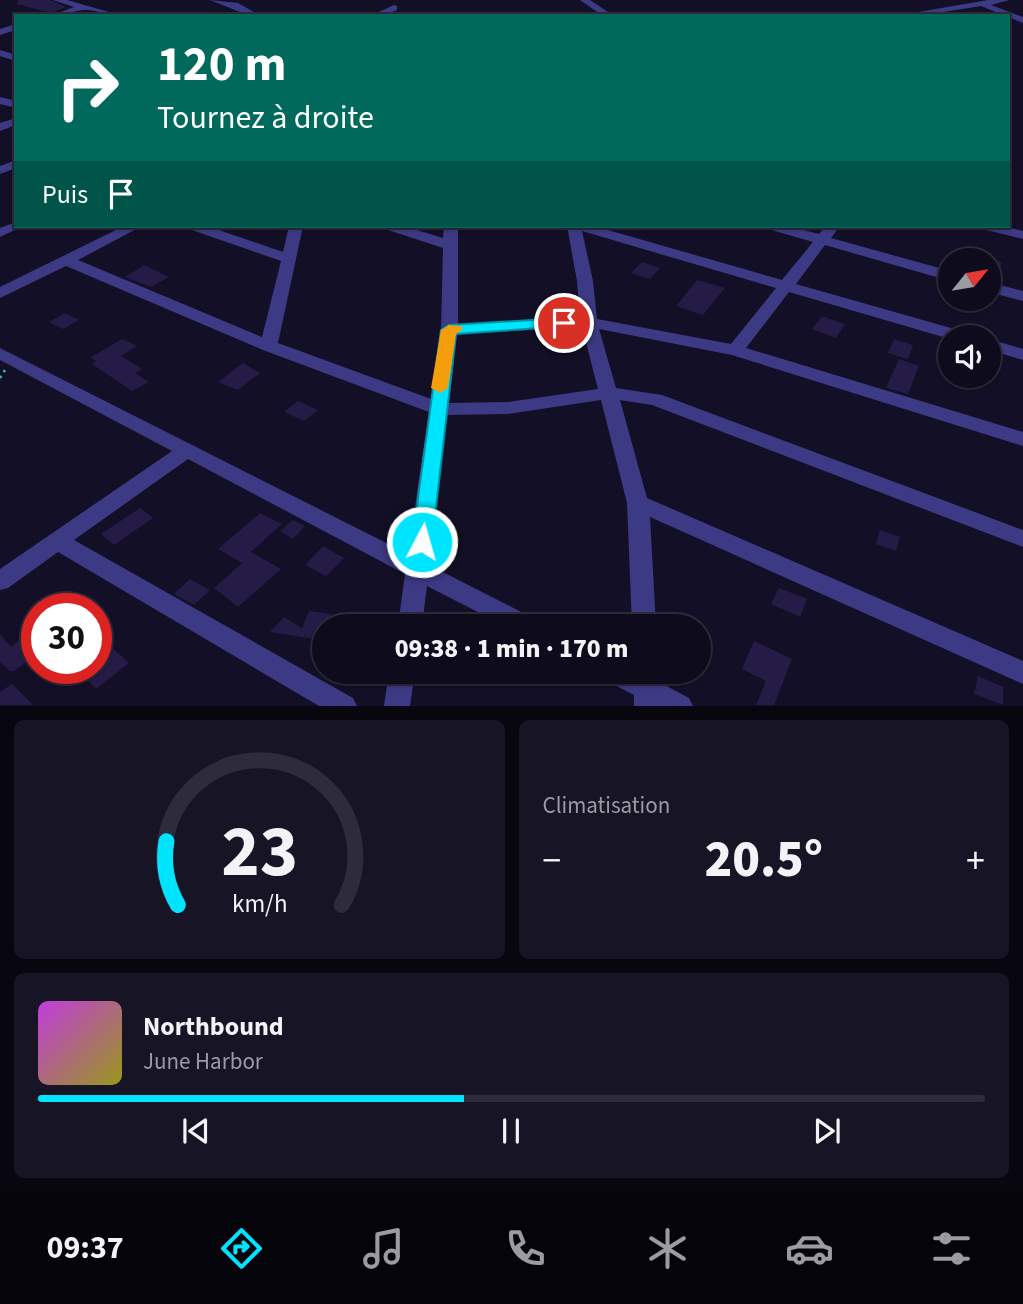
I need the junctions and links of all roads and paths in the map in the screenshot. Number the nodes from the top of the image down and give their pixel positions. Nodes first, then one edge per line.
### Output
1 (57, 0) edge
2 (214, 0) edge
3 (584, 0) edge
4 (1005, 0) edge
5 (105, 1) edge
6 (975, 2) edge
7 (85, 7) junction
8 (61, 14) edge
9 (111, 14) edge
10 (253, 14) edge
11 (607, 14) edge
12 (910, 14) edge
13 (1007, 14) edge
14 (13, 23) edge
15 (0, 32) edge
16 (131, 228) edge
17 (200, 228) edge
18 (296, 228) edge
19 (402, 228) edge
20 (574, 228) edge
21 (586, 228) edge
22 (789, 228) edge
23 (995, 228) edge
24 (829, 233) edge
25 (1023, 235) edge
26 (452, 236) edge
27 (289, 259) junction
28 (65, 260) junction
29 (938, 272) edge
30 (785, 285) junction
31 (1001, 290) edge
32 (0, 293) edge
33 (1023, 296) edge
34 (589, 323) junction
35 (449, 330) junction
36 (938, 330) edge
37 (269, 346) junction
38 (1001, 349) edge
39 (735, 351) junction
40 (0, 353) edge
41 (1023, 355) edge
42 (608, 393) junction
43 (437, 408) junction
44 (1023, 439) edge
45 (187, 450) junction
46 (638, 503) junction
47 (1023, 539) edge
48 (57, 541) junction
49 (419, 569) junction
50 (0, 582) edge
51 (412, 614) edge
52 (503, 614) edge
53 (643, 614) edge
54 (1023, 673) edge
55 (400, 684) edge
56 (647, 689) edge
57 (344, 705) edge
58 (397, 705) edge
59 (680, 705) edge

1 - 7 street
2 - 10 street
3 - 11 street
4 - 6 street
5 - 7 street
6 - 12 street
6 - 13 street
7 - 8 street
7 - 9 street
14 - 15 street
16 - 28 street
17 - 27 street
18 - 27 street
19 - 26 street
20 - 34 street
21 - 30 street
22 - 24 street
23 - 25 street
24 - 29 street
24 - 30 street
26 - 35 street
27 - 37 street
28 - 32 street
28 - 37 street
30 - 36 street
30 - 39 street
31 - 33 street
34 - 35 street
34 - 39 street
34 - 42 street
35 - 43 street
37 - 43 street
38 - 41 street
39 - 44 street
40 - 45 street
42 - 43 street
42 - 46 street
42 - 47 street
43 - 49 street
45 - 48 street
45 - 49 street
46 - 53 street
46 - 54 street
48 - 50 street
48 - 57 street
49 - 51 street
49 - 52 street
55 - 58 street
56 - 59 street

